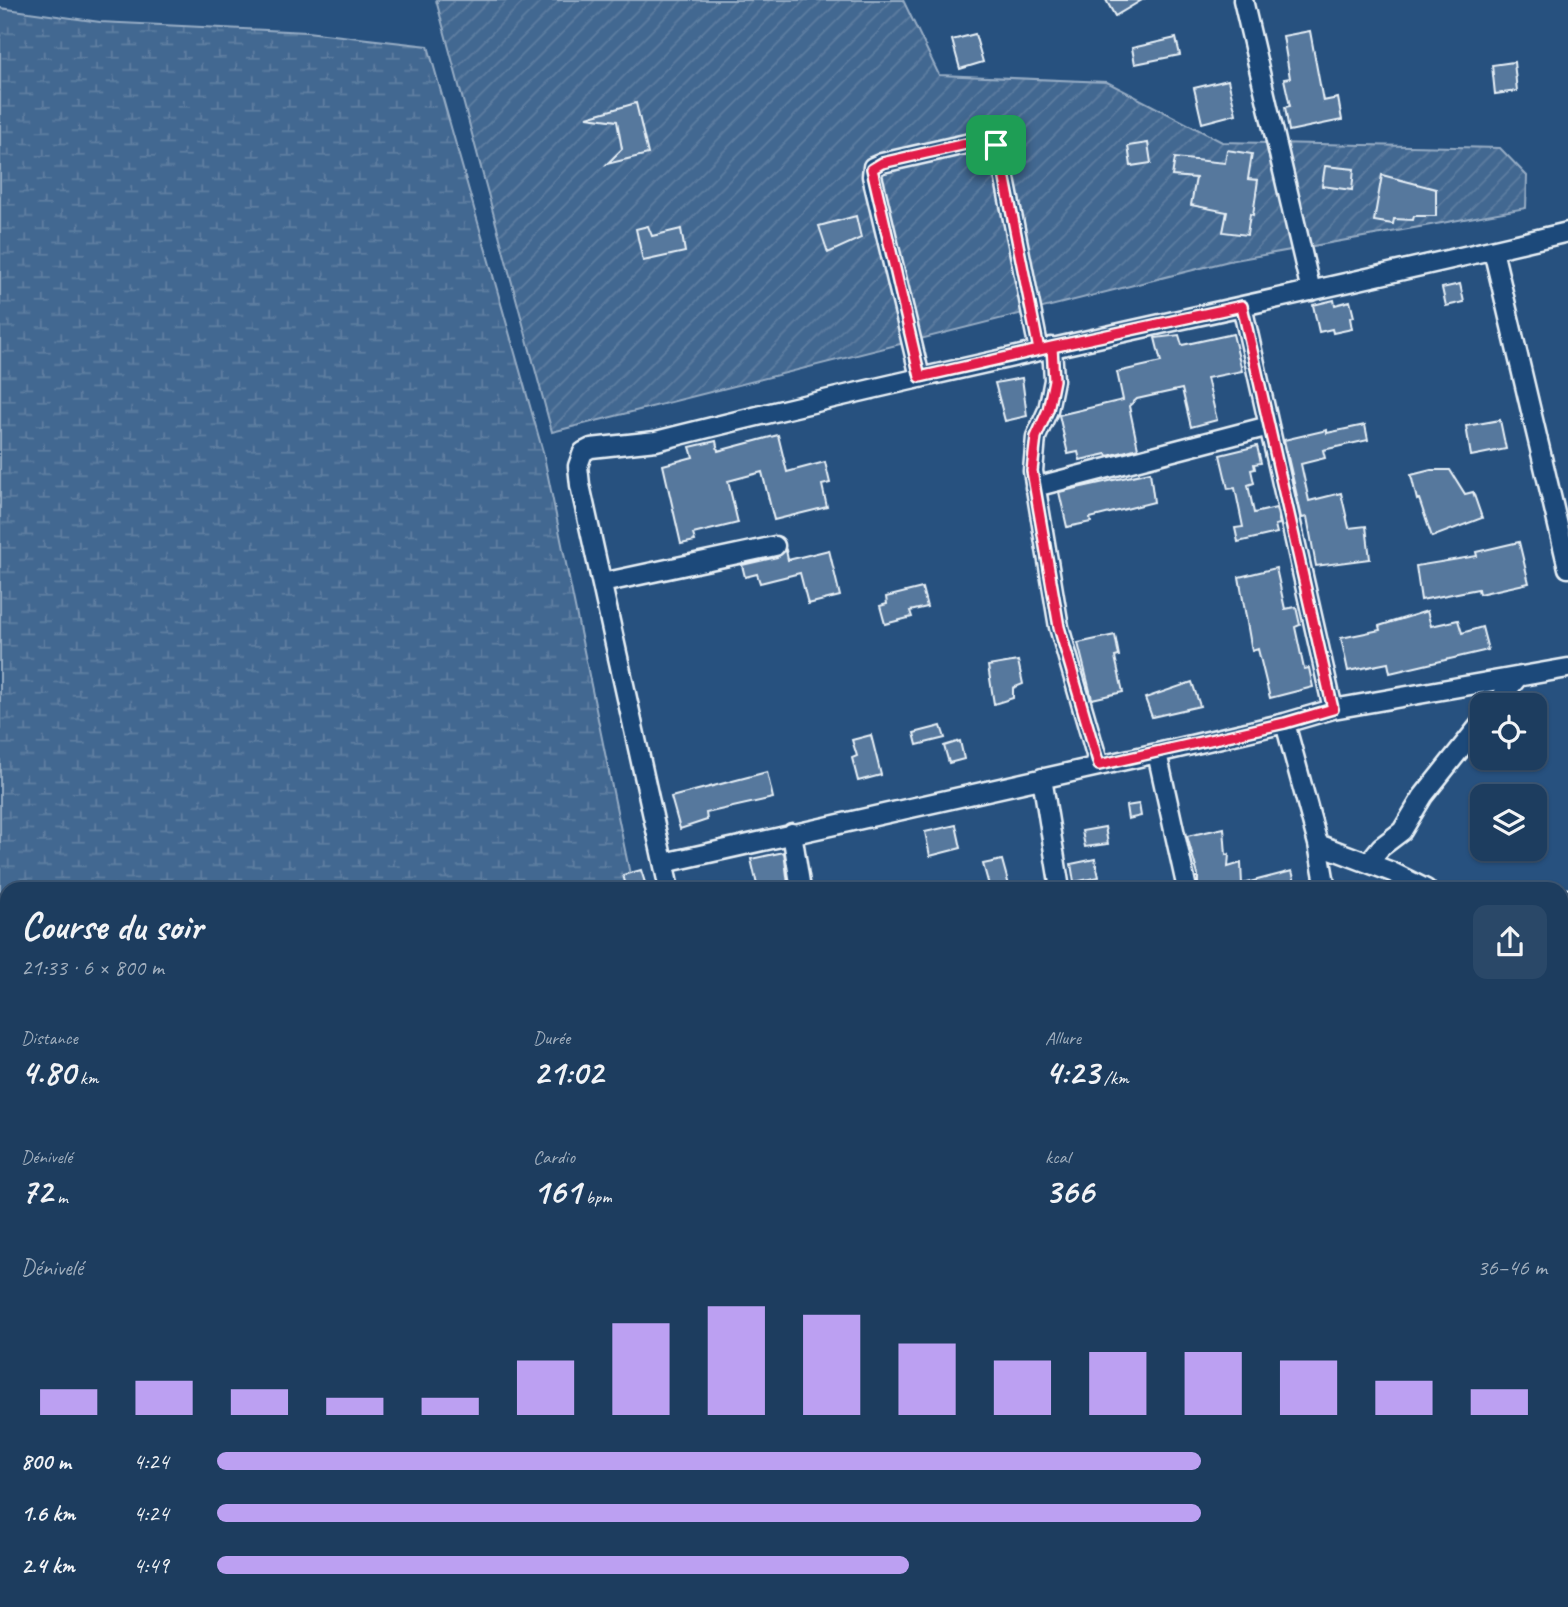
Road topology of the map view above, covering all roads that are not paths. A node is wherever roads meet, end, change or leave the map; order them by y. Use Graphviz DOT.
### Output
graph roads {
  1 [pos="1243,0"];
  2 [pos="1568,232"];
  3 [pos="1493,250"];
  4 [pos="1311,291"];
  5 [pos="1242,306"];
  6 [pos="1046,349"];
  7 [pos="920,377"];
  8 [pos="1269,426"];
  9 [pos="1035,487"];
  10 [pos="775,546"];
  11 [pos="1568,568"];
  12 [pos="603,583"];
  13 [pos="1568,668"];
  14 [pos="1518,677"];
  15 [pos="1505,693"];
  16 [pos="1333,709"];
  17 [pos="1285,723"];
  18 [pos="1470,737"];
  19 [pos="1157,753"];
  20 [pos="1099,765"];
  21 [pos="1042,778"];
  22 [pos="792,833"];
  23 [pos="1318,844"];
  24 [pos="664,863"];
  25 [pos="1368,863"];
  26 [pos="668,882"];
  27 [pos="800,882"];
  28 [pos="1059,882"];
  29 [pos="1185,882"];
  30 [pos="1325,882"];
  31 [pos="1412,882"];
  1 -- 4 [label="street"];
  2 -- 3 [label="street"];
  3 -- 4 [label="street"];
  3 -- 11 [label="street"];
  4 -- 5 [label="street"];
  5 -- 6 [label="street"];
  5 -- 8 [label="street"];
  6 -- 7 [label="street"];
  6 -- 7 [label="street"];
  6 -- 9 [label="street"];
  7 -- 12 [label="street"];
  8 -- 9 [label="street"];
  8 -- 16 [label="street"];
  9 -- 20 [label="street"];
  10 -- 12 [label="street"];
  12 -- 24 [label="street"];
  13 -- 14 [label="street"];
  14 -- 15 [label="street"];
  14 -- 16 [label="street"];
  16 -- 17 [label="street"];
  17 -- 19 [label="street"];
  17 -- 23 [label="street"];
  18 -- 25 [label="street"];
  19 -- 20 [label="street"];
  19 -- 29 [label="street"];
  20 -- 21 [label="street"];
  21 -- 22 [label="street"];
  21 -- 28 [label="street"];
  22 -- 24 [label="street"];
  22 -- 27 [label="street"];
  23 -- 25 [label="street"];
  23 -- 30 [label="street"];
  24 -- 26 [label="street"];
  25 -- 31 [label="street"];
}
